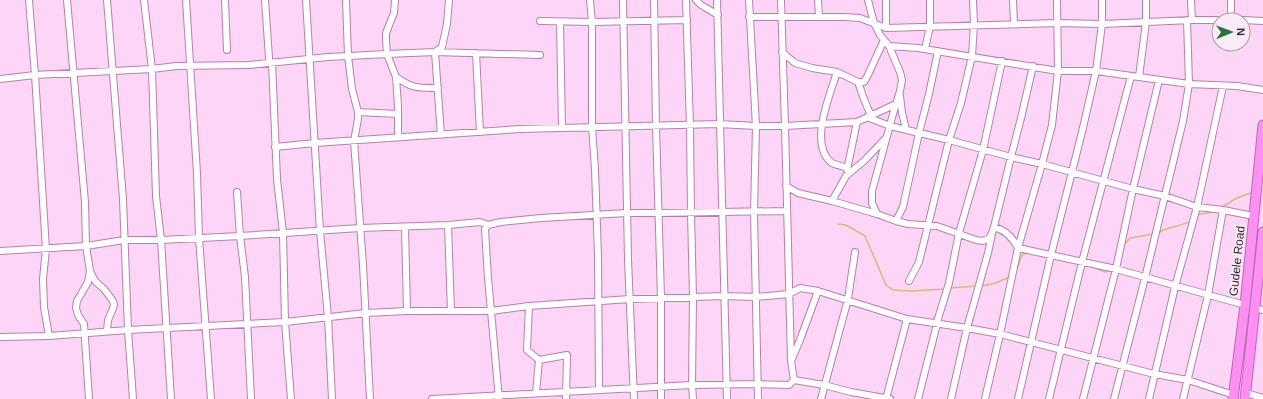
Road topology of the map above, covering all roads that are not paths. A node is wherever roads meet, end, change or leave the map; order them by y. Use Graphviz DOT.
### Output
graph roads {
  1 [pos="29,0"];
  2 [pos="68,0"];
  3 [pos="107,0"];
  4 [pos="144,0"];
  5 [pos="186,0"];
  6 [pos="225,0"];
  7 [pos="265,0"];
  8 [pos="306,0"];
  9 [pos="346,0"];
  10 [pos="395,0"];
  11 [pos="449,0"];
  12 [pos="590,0"];
  13 [pos="623,0"];
  14 [pos="654,0"];
  15 [pos="686,0"];
  16 [pos="696,0"];
  17 [pos="717,0"];
  18 [pos="749,0"];
  19 [pos="781,0"];
  20 [pos="818,0"];
  21 [pos="868,0"];
  22 [pos="886,0"];
  23 [pos="930,0"];
  24 [pos="973,0"];
  25 [pos="1013,0"];
  26 [pos="1057,0"];
  27 [pos="1102,0"];
  28 [pos="1146,0"];
  29 [pos="1191,0"];
  30 [pos="1231,0"];
  31 [pos="1231,12"];
  32 [pos="718,15"];
  33 [pos="749,17"];
  34 [pos="781,17"];
  35 [pos="819,17"];
  36 [pos="687,20"];
  37 [pos="1189,20"];
  38 [pos="1211,20"];
  39 [pos="1251,20"];
  40 [pos="1263,20"];
  41 [pos="540,21"];
  42 [pos="654,21"];
  43 [pos="560,22"];
  44 [pos="592,22"];
  45 [pos="1146,22"];
  46 [pos="874,23"];
  47 [pos="1057,23"];
  48 [pos="1014,24"];
  49 [pos="1102,24"];
  50 [pos="974,25"];
  51 [pos="930,26"];
  52 [pos="886,28"];
  53 [pos="884,40"];
  54 [pos="889,46"];
  55 [pos="925,49"];
  56 [pos="227,50"];
  57 [pos="938,51"];
  58 [pos="435,52"];
  59 [pos="782,52"];
  60 [pos="476,53"];
  61 [pos="387,54"];
  62 [pos="540,55"];
  63 [pos="348,56"];
  64 [pos="972,56"];
  65 [pos="310,59"];
  66 [pos="271,60"];
  67 [pos="1002,61"];
  68 [pos="1033,66"];
  69 [pos="152,69"];
  70 [pos="1058,70"];
  71 [pos="1096,71"];
  72 [pos="837,72"];
  73 [pos="35,75"];
  74 [pos="1131,76"];
  75 [pos="396,77"];
  76 [pos="1139,77"];
  77 [pos="0,79"];
  78 [pos="1159,80"];
  79 [pos="858,82"];
  80 [pos="1189,84"];
  81 [pos="1223,86"];
  82 [pos="438,88"];
  83 [pos="1263,90"];
  84 [pos="900,91"];
  85 [pos="896,104"];
  86 [pos="358,112"];
  87 [pos="398,114"];
  88 [pos="869,117"];
  89 [pos="857,122"];
  90 [pos="821,123"];
  91 [pos="720,124"];
  92 [pos="1263,125"];
  93 [pos="626,126"];
  94 [pos="656,126"];
  95 [pos="690,126"];
  96 [pos="756,126"];
  97 [pos="785,126"];
  98 [pos="890,126"];
  99 [pos="592,127"];
  100 [pos="562,128"];
  101 [pos="906,129"];
  102 [pos="480,132"];
  103 [pos="919,133"];
  104 [pos="441,135"];
  105 [pos="398,137"];
  106 [pos="886,138"];
  107 [pos="949,140"];
  108 [pos="354,141"];
  109 [pos="315,143"];
  110 [pos="275,147"];
  111 [pos="983,150"];
  112 [pos="1010,157"];
  113 [pos="1042,164"];
  114 [pos="847,168"];
  115 [pos="1073,172"];
  116 [pos="846,176"];
  117 [pos="1103,181"];
  118 [pos="786,186"];
  119 [pos="1133,189"];
  120 [pos="237,192"];
  121 [pos="1165,196"];
  122 [pos="832,201"];
  123 [pos="1197,206"];
  124 [pos="787,210"];
  125 [pos="1223,210"];
  126 [pos="627,212"];
  127 [pos="723,212"];
  128 [pos="754,212"];
  129 [pos="691,213"];
  130 [pos="658,214"];
  131 [pos="877,214"];
  132 [pos="597,215"];
  133 [pos="1254,216"];
  134 [pos="896,221"];
  135 [pos="448,225"];
  136 [pos="488,225"];
  137 [pos="928,225"];
  138 [pos="405,227"];
  139 [pos="360,228"];
  140 [pos="320,230"];
  141 [pos="994,230"];
  142 [pos="1263,232"];
  143 [pos="283,233"];
  144 [pos="959,233"];
  145 [pos="240,236"];
  146 [pos="199,238"];
  147 [pos="124,240"];
  148 [pos="161,240"];
  149 [pos="86,246"];
  150 [pos="1018,248"];
  151 [pos="46,249"];
  152 [pos="0,252"];
  153 [pos="855,252"];
  154 [pos="1051,256"];
  155 [pos="1082,262"];
  156 [pos="1116,270"];
  157 [pos="90,271"];
  158 [pos="1145,278"];
  159 [pos="909,281"];
  160 [pos="1176,287"];
  161 [pos="818,291"];
  162 [pos="788,294"];
  163 [pos="1208,295"];
  164 [pos="724,296"];
  165 [pos="693,297"];
  166 [pos="756,297"];
  167 [pos="661,298"];
  168 [pos="630,299"];
  169 [pos="848,299"];
  170 [pos="599,301"];
  171 [pos="1245,305"];
  172 [pos="529,306"];
  173 [pos="1259,309"];
  174 [pos="407,311"];
  175 [pos="451,311"];
  176 [pos="490,311"];
  177 [pos="366,313"];
  178 [pos="328,317"];
  179 [pos="907,319"];
  180 [pos="285,322"];
  181 [pos="937,323"];
  182 [pos="248,324"];
  183 [pos="206,326"];
  184 [pos="166,328"];
  185 [pos="967,328"];
  186 [pos="128,330"];
  187 [pos="107,331"];
  188 [pos="84,332"];
  189 [pos="1000,334"];
  190 [pos="49,336"];
  191 [pos="0,337"];
  192 [pos="1031,342"];
  193 [pos="1062,350"];
  194 [pos="1093,357"];
  195 [pos="539,360"];
  196 [pos="791,361"];
  197 [pos="1123,365"];
  198 [pos="1154,374"];
  199 [pos="794,380"];
  200 [pos="1188,380"];
  201 [pos="757,384"];
  202 [pos="692,385"];
  203 [pos="727,385"];
  204 [pos="824,385"];
  205 [pos="661,386"];
  206 [pos="634,388"];
  207 [pos="598,390"];
  208 [pos="565,391"];
  209 [pos="851,392"];
  210 [pos="536,393"];
  211 [pos="1246,396"];
  212 [pos="499,397"];
  213 [pos="1234,397"];
  214 [pos="1263,398"];
  215 [pos="89,399"];
  216 [pos="133,399"];
  217 [pos="171,399"];
  218 [pos="211,399"];
  219 [pos="251,399"];
  220 [pos="291,399"];
  221 [pos="332,399"];
  222 [pos="370,399"];
  223 [pos="432,399"];
  224 [pos="566,399"];
  225 [pos="634,399"];
  226 [pos="661,399"];
  227 [pos="693,399"];
  228 [pos="727,399"];
  229 [pos="758,399"];
  230 [pos="821,399"];
  231 [pos="850,399"];
  232 [pos="887,399"];
  233 [pos="918,399"];
  234 [pos="951,399"];
  235 [pos="985,399"];
  236 [pos="1018,399"];
  237 [pos="1050,399"];
  238 [pos="1083,399"];
  239 [pos="1114,399"];
  240 [pos="1149,399"];
  241 [pos="1183,399"];
  1 -- 73 [label="street"];
  2 -- 149 [label="street"];
  3 -- 147 [label="street"];
  4 -- 69 [label="street"];
  5 -- 146 [label="street"];
  6 -- 56 [label="street"];
  7 -- 66 [label="street"];
  8 -- 65 [label="street"];
  9 -- 63 [label="street"];
  10 -- 61 [label="street"];
  11 -- 58 [label="street"];
  12 -- 44 [label="street"];
  13 -- 93 [label="street"];
  14 -- 42 [label="street"];
  15 -- 36 [label="street"];
  16 -- 32 [label="street"];
  17 -- 32 [label="street"];
  18 -- 33 [label="street"];
  19 -- 34 [label="street"];
  20 -- 35 [label="street"];
  21 -- 46 [label="street"];
  22 -- 52 [label="street"];
  23 -- 51 [label="street"];
  24 -- 50 [label="street"];
  25 -- 48 [label="street"];
  26 -- 47 [label="street"];
  27 -- 49 [label="street"];
  28 -- 45 [label="street"];
  29 -- 37 [label="street"];
  30 -- 31 [label="street"];
  32 -- 91 [label="street"];
  33 -- 34 [label="street"];
  33 -- 96 [label="street"];
  34 -- 35 [label="street"];
  34 -- 59 [label="street"];
  35 -- 46 [label="street"];
  36 -- 42 [label="street"];
  36 -- 95 [label="street"];
  37 -- 38 [label="street"];
  37 -- 45 [label="street"];
  37 -- 80 [label="street"];
  39 -- 40 [label="street"];
  41 -- 43 [label="street"];
  42 -- 44 [label="street"];
  42 -- 94 [label="street"];
  43 -- 44 [label="street"];
  43 -- 100 [label="street"];
  44 -- 99 [label="street"];
  45 -- 49 [label="street"];
  45 -- 76 [label="street"];
  46 -- 52 [label="street"];
  46 -- 53 [label="street"];
  47 -- 48 [label="street"];
  47 -- 49 [label="street"];
  47 -- 70 [label="street"];
  48 -- 50 [label="street"];
  49 -- 71 [label="street"];
  50 -- 51 [label="street"];
  50 -- 64 [label="street"];
  51 -- 52 [label="street"];
  51 -- 55 [label="street"];
  53 -- 54 [label="street"];
  53 -- 79 [label="street"];
  54 -- 55 [label="street"];
  54 -- 84 [label="street"];
  55 -- 57 [label="street"];
  57 -- 64 [label="street"];
  57 -- 103 [label="street"];
  58 -- 60 [label="street"];
  58 -- 61 [label="street"];
  58 -- 82 [label="street"];
  59 -- 72 [label="street"];
  59 -- 97 [label="street"];
  60 -- 62 [label="street"];
  60 -- 102 [label="street"];
  61 -- 63 [label="street"];
  61 -- 75 [label="street"];
  63 -- 65 [label="street"];
  63 -- 86 [label="street"];
  64 -- 67 [label="street"];
  64 -- 107 [label="street"];
  65 -- 66 [label="street"];
  65 -- 109 [label="street"];
  66 -- 69 [label="street"];
  66 -- 110 [label="street"];
  67 -- 68 [label="street"];
  67 -- 111 [label="street"];
  68 -- 70 [label="street"];
  68 -- 112 [label="street"];
  69 -- 73 [label="street"];
  69 -- 148 [label="street"];
  70 -- 71 [label="street"];
  70 -- 113 [label="street"];
  71 -- 74 [label="street"];
  71 -- 115 [label="street"];
  72 -- 79 [label="street"];
  72 -- 90 [label="street"];
  73 -- 77 [label="street"];
  73 -- 151 [label="street"];
  74 -- 76 [label="street"];
  74 -- 117 [label="street"];
  75 -- 82 [label="street"];
  75 -- 87 [label="street"];
  76 -- 78 [label="street"];
  78 -- 80 [label="street"];
  78 -- 119 [label="street"];
  79 -- 88 [label="street"];
  80 -- 81 [label="street"];
  80 -- 121 [label="street"];
  81 -- 83 [label="street"];
  81 -- 123 [label="street"];
  82 -- 104 [label="street"];
  84 -- 85 [label="street"];
  84 -- 101 [label="street"];
  85 -- 88 [label="street"];
  85 -- 98 [label="street"];
  86 -- 87 [label="street"];
  86 -- 108 [label="street"];
  87 -- 105 [label="street"];
  88 -- 89 [label="street"];
  88 -- 98 [label="street"];
  89 -- 90 [label="street"];
  89 -- 114 [label="street"];
  90 -- 97 [label="street"];
  90 -- 114 [label="street"];
  91 -- 95 [label="street"];
  91 -- 96 [label="street"];
  91 -- 127 [label="street"];
  92 -- 133 [label="highway, Gudele Road"];
  93 -- 94 [label="street"];
  93 -- 99 [label="street"];
  93 -- 126 [label="street"];
  94 -- 95 [label="street"];
  94 -- 130 [label="street"];
  95 -- 129 [label="street"];
  96 -- 97 [label="street"];
  96 -- 128 [label="street"];
  97 -- 118 [label="street"];
  98 -- 101 [label="street"];
  98 -- 106 [label="street"];
  99 -- 100 [label="street"];
  99 -- 132 [label="street"];
  100 -- 102 [label="street"];
  101 -- 103 [label="street"];
  102 -- 104 [label="street"];
  103 -- 107 [label="street"];
  103 -- 134 [label="street"];
  104 -- 105 [label="street"];
  105 -- 108 [label="street"];
  106 -- 116 [label="street"];
  106 -- 131 [label="street"];
  107 -- 111 [label="street"];
  107 -- 137 [label="street"];
  108 -- 109 [label="street"];
  108 -- 139 [label="street"];
  109 -- 110 [label="street"];
  109 -- 140 [label="street"];
  110 -- 143 [label="street"];
  111 -- 112 [label="street"];
  111 -- 144 [label="street"];
  112 -- 113 [label="street"];
  112 -- 141 [label="street"];
  113 -- 115 [label="street"];
  113 -- 150 [label="street"];
  114 -- 116 [label="street"];
  115 -- 117 [label="street"];
  115 -- 154 [label="street"];
  116 -- 122 [label="street"];
  117 -- 119 [label="street"];
  117 -- 155 [label="street"];
  118 -- 122 [label="street"];
  118 -- 124 [label="street"];
  119 -- 121 [label="street"];
  119 -- 156 [label="street"];
  120 -- 145 [label="street"];
  121 -- 123 [label="street"];
  121 -- 158 [label="street"];
  122 -- 131 [label="street"];
  123 -- 125 [label="street"];
  123 -- 160 [label="street"];
  124 -- 128 [label="street"];
  124 -- 162 [label="street"];
  125 -- 133 [label="street"];
  125 -- 163 [label="street"];
  126 -- 130 [label="street"];
  126 -- 132 [label="street"];
  126 -- 168 [label="street"];
  127 -- 128 [label="street"];
  127 -- 129 [label="street"];
  127 -- 164 [label="street"];
  128 -- 166 [label="street"];
  129 -- 130 [label="street"];
  129 -- 165 [label="street"];
  130 -- 167 [label="street"];
  131 -- 134 [label="street"];
  132 -- 136 [label="street"];
  132 -- 170 [label="street"];
  133 -- 171 [label="highway, Gudele Road"];
  134 -- 137 [label="street"];
  135 -- 136 [label="street"];
  135 -- 138 [label="street"];
  135 -- 175 [label="street"];
  136 -- 176 [label="street"];
  137 -- 144 [label="street"];
  137 -- 159 [label="street"];
  138 -- 139 [label="street"];
  138 -- 174 [label="street"];
  139 -- 140 [label="street"];
  139 -- 177 [label="street"];
  140 -- 143 [label="street"];
  140 -- 178 [label="street"];
  141 -- 144 [label="street"];
  141 -- 150 [label="street"];
  141 -- 185 [label="street"];
  142 -- 173 [label="highway, Gudele Road"];
  143 -- 145 [label="street"];
  143 -- 180 [label="street"];
  144 -- 181 [label="street"];
  145 -- 146 [label="street"];
  145 -- 182 [label="street"];
  146 -- 148 [label="street"];
  146 -- 183 [label="street"];
  147 -- 148 [label="street"];
  147 -- 149 [label="street"];
  147 -- 186 [label="street"];
  148 -- 184 [label="street"];
  149 -- 151 [label="street"];
  149 -- 157 [label="street"];
  150 -- 154 [label="street"];
  150 -- 189 [label="street"];
  151 -- 152 [label="street"];
  151 -- 190 [label="street"];
  153 -- 169 [label="street"];
  154 -- 155 [label="street"];
  154 -- 192 [label="street"];
  155 -- 156 [label="street"];
  155 -- 193 [label="street"];
  156 -- 158 [label="street"];
  156 -- 194 [label="street"];
  157 -- 187 [label="street"];
  157 -- 188 [label="street"];
  158 -- 160 [label="street"];
  158 -- 197 [label="street"];
  160 -- 163 [label="street"];
  160 -- 198 [label="street"];
  161 -- 162 [label="street"];
  161 -- 169 [label="street"];
  161 -- 196 [label="street"];
  162 -- 166 [label="street"];
  162 -- 196 [label="street"];
  163 -- 171 [label="street"];
  163 -- 200 [label="street"];
  164 -- 165 [label="street"];
  164 -- 166 [label="street"];
  164 -- 203 [label="street"];
  165 -- 167 [label="street"];
  165 -- 202 [label="street"];
  166 -- 201 [label="street"];
  167 -- 168 [label="street"];
  167 -- 205 [label="street"];
  168 -- 170 [label="street"];
  168 -- 206 [label="street"];
  169 -- 179 [label="street"];
  169 -- 204 [label="street"];
  170 -- 172 [label="street"];
  170 -- 207 [label="street"];
  171 -- 213 [label="highway, Gudele Road"];
  172 -- 176 [label="street"];
  172 -- 195 [label="street"];
  173 -- 211 [label="highway, Gudele Road"];
  174 -- 175 [label="street"];
  174 -- 177 [label="street"];
  175 -- 176 [label="street"];
  176 -- 212 [label="street"];
  177 -- 178 [label="street"];
  177 -- 222 [label="street"];
  178 -- 180 [label="street"];
  178 -- 221 [label="street"];
  179 -- 181 [label="street"];
  179 -- 232 [label="street"];
  180 -- 182 [label="street"];
  180 -- 220 [label="street"];
  181 -- 185 [label="street"];
  181 -- 233 [label="street"];
  182 -- 183 [label="street"];
  182 -- 219 [label="street"];
  183 -- 184 [label="street"];
  183 -- 218 [label="street"];
  184 -- 186 [label="street"];
  184 -- 217 [label="street"];
  185 -- 189 [label="street"];
  185 -- 234 [label="street"];
  186 -- 187 [label="street"];
  186 -- 216 [label="street"];
  187 -- 188 [label="street"];
  188 -- 190 [label="street"];
  188 -- 215 [label="street"];
  189 -- 192 [label="street"];
  189 -- 235 [label="street"];
  190 -- 191 [label="street"];
  192 -- 193 [label="street"];
  192 -- 236 [label="street"];
  193 -- 194 [label="street"];
  193 -- 237 [label="street"];
  194 -- 197 [label="street"];
  194 -- 238 [label="street"];
  195 -- 208 [label="street"];
  195 -- 210 [label="street"];
  196 -- 199 [label="street"];
  197 -- 198 [label="street"];
  197 -- 239 [label="street"];
  198 -- 200 [label="street"];
  198 -- 240 [label="street"];
  199 -- 201 [label="street"];
  199 -- 204 [label="street"];
  200 -- 213 [label="street"];
  200 -- 241 [label="street"];
  201 -- 203 [label="street"];
  201 -- 229 [label="street"];
  202 -- 203 [label="street"];
  202 -- 205 [label="street"];
  202 -- 227 [label="street"];
  203 -- 228 [label="street"];
  204 -- 209 [label="street"];
  204 -- 230 [label="street"];
  205 -- 206 [label="street"];
  205 -- 226 [label="street"];
  206 -- 207 [label="street"];
  206 -- 225 [label="street"];
  207 -- 208 [label="street"];
  208 -- 210 [label="street"];
  208 -- 224 [label="street"];
  209 -- 231 [label="street"];
  209 -- 232 [label="street"];
  210 -- 212 [label="street"];
  211 -- 214 [label="street"];
  212 -- 223 [label="street"];
}
